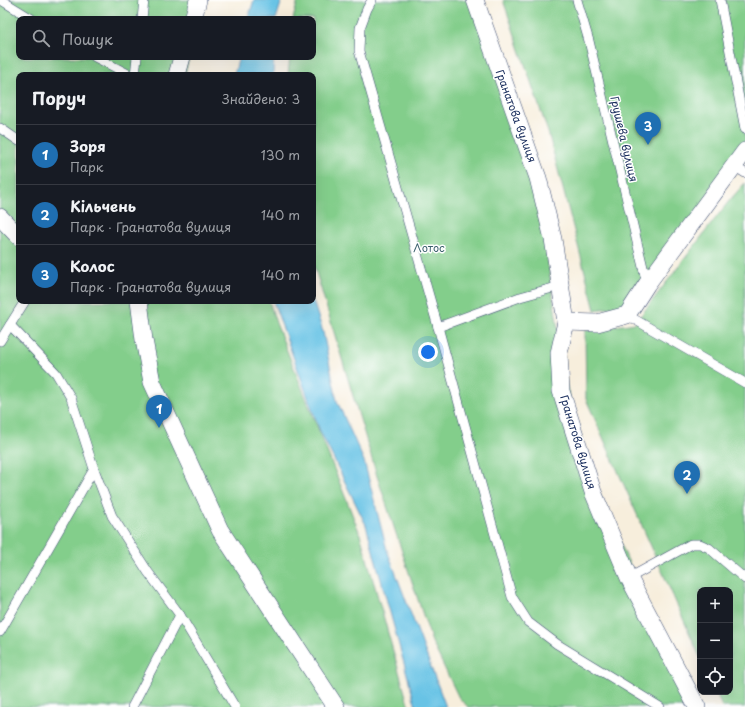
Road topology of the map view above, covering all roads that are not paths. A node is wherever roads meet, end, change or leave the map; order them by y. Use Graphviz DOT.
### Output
graph roads {
  1 [pos="1,0"];
  2 [pos="144,0"];
  3 [pos="198,0"];
  4 [pos="372,0"];
  5 [pos="475,0"];
  6 [pos="577,0"];
  7 [pos="720,0"];
  8 [pos="27,16"];
  9 [pos="142,16"];
  10 [pos="194,16"];
  11 [pos="101,60"];
  12 [pos="137,60"];
  13 [pos="181,60"];
  14 [pos="124,72"];
  15 [pos="135,72"];
  16 [pos="178,72"];
  17 [pos="0,128"];
  18 [pos="745,129"];
  19 [pos="16,139"];
  20 [pos="745,151"];
  21 [pos="740,169"];
  22 [pos="0,217"];
  23 [pos="16,234"];
  24 [pos="647,284"];
  25 [pos="560,286"];
  26 [pos="24,304"];
  27 [pos="139,304"];
  28 [pos="627,315"];
  29 [pos="566,322"];
  30 [pos="10,325"];
  31 [pos="438,327"];
  32 [pos="0,342"];
  33 [pos="745,384"];
  34 [pos="94,470"];
  35 [pos="629,578"];
  36 [pos="745,579"];
  37 [pos="180,615"];
  38 [pos="0,632"];
  39 [pos="132,707"];
  40 [pos="235,707"];
  41 [pos="336,707"];
  42 [pos="660,707"];
  43 [pos="696,707"];
  1 -- 8 [label="lane"];
  2 -- 9 [label="lane"];
  3 -- 10 [label="street"];
  4 -- 31 [label="lane"];
  5 -- 25 [label="street, Гранатова вулиця"];
  6 -- 24 [label="lane, Грушева вулиця"];
  7 -- 18 [label="lane"];
  11 -- 14 [label="lane"];
  12 -- 15 [label="lane"];
  13 -- 16 [label="street"];
  17 -- 19 [label="lane"];
  20 -- 21 [label="street"];
  21 -- 24 [label="street"];
  22 -- 23 [label="street"];
  24 -- 28 [label="street"];
  25 -- 29 [label="street, Гранатова вулиця"];
  25 -- 31 [label="lane"];
  26 -- 30 [label="lane"];
  27 -- 41 [label="street"];
  28 -- 29 [label="street"];
  28 -- 33 [label="lane"];
  29 -- 35 [label="street, Гранатова вулиця"];
  30 -- 32 [label="lane"];
  30 -- 34 [label="lane"];
  31 -- 42 [label="lane"];
  34 -- 37 [label="lane"];
  34 -- 38 [label="lane"];
  35 -- 36 [label="lane"];
  35 -- 43 [label="street, Гранатова вулиця"];
  37 -- 39 [label="lane"];
  37 -- 40 [label="lane"];
}
